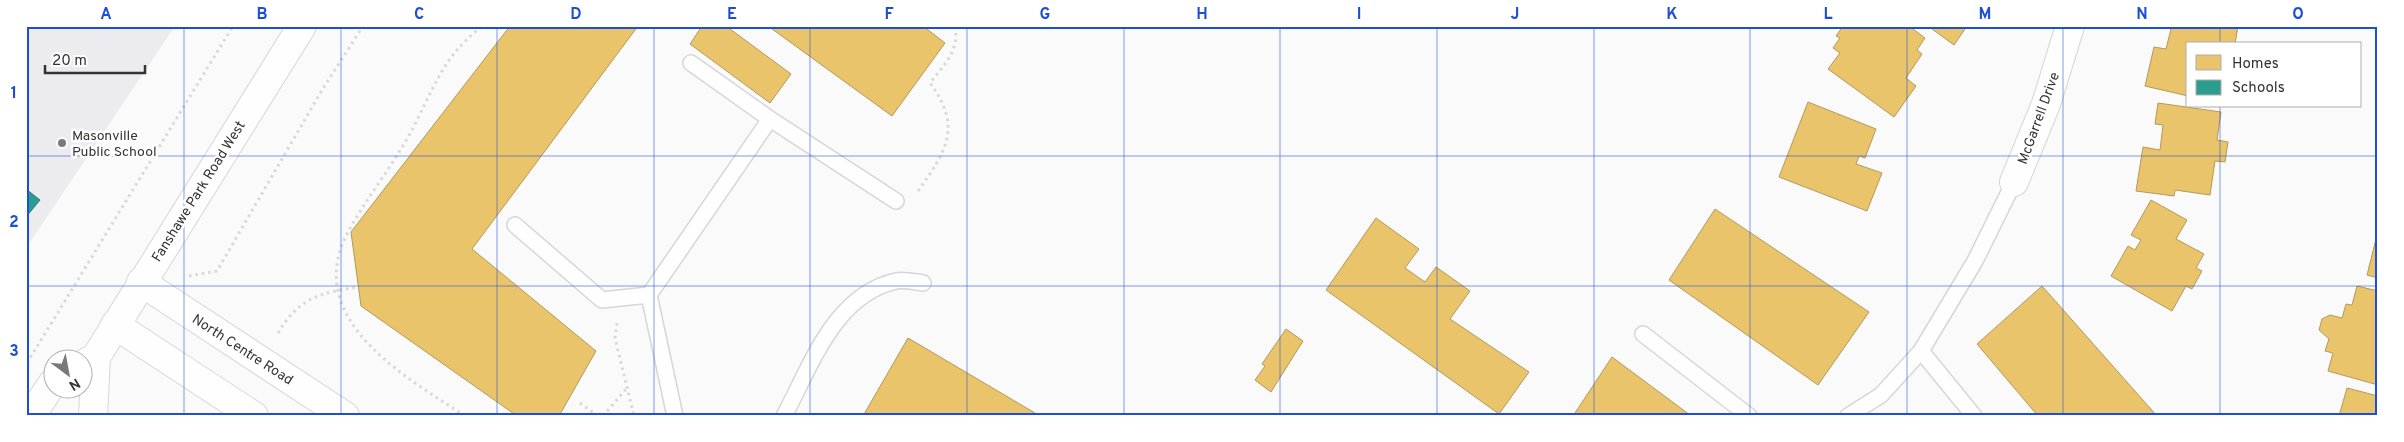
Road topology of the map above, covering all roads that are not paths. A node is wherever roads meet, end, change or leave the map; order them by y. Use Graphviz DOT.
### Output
graph roads {
  1 [pos="302,26"];
  2 [pos="2070,26"];
  3 [pos="691,63"];
  4 [pos="770,119"];
  5 [pos="2014,182"];
  6 [pos="896,200"];
  7 [pos="514,226"];
  8 [pos="141,282"];
  9 [pos="923,283"];
  10 [pos="649,294"];
  11 [pos="115,325"];
  12 [pos="1643,334"];
  13 [pos="1921,350"];
  14 [pos="92,357"];
  15 [pos="42,399"];
  16 [pos="92,400"];
  17 [pos="31,416"];
  18 [pos="93,416"];
  19 [pos="254,416"];
  20 [pos="345,416"];
  21 [pos="675,416"];
  22 [pos="784,416"];
  23 [pos="1749,416"];
  24 [pos="1848,416"];
  25 [pos="1974,416"];
  1 -- 8 [label="street, Fanshawe Park Road West"];
  2 -- 5 [label="street, McGarrell Drive"];
  3 -- 4 [label="lane"];
  4 -- 6 [label="lane"];
  4 -- 10 [label="lane"];
  5 -- 13 [label="lane"];
  7 -- 10 [label="lane"];
  8 -- 11 [label="street, Fanshawe Park Road West"];
  8 -- 20 [label="street, North Centre Road"];
  9 -- 22 [label="lane"];
  10 -- 21 [label="lane"];
  11 -- 14 [label="street, Fanshawe Park Road West"];
  11 -- 19 [label="street"];
  12 -- 23 [label="lane"];
  13 -- 24 [label="lane"];
  13 -- 25 [label="lane"];
  15 -- 17 [label="street"];
  16 -- 18 [label="street, Fanshawe Park Road West"];
}
